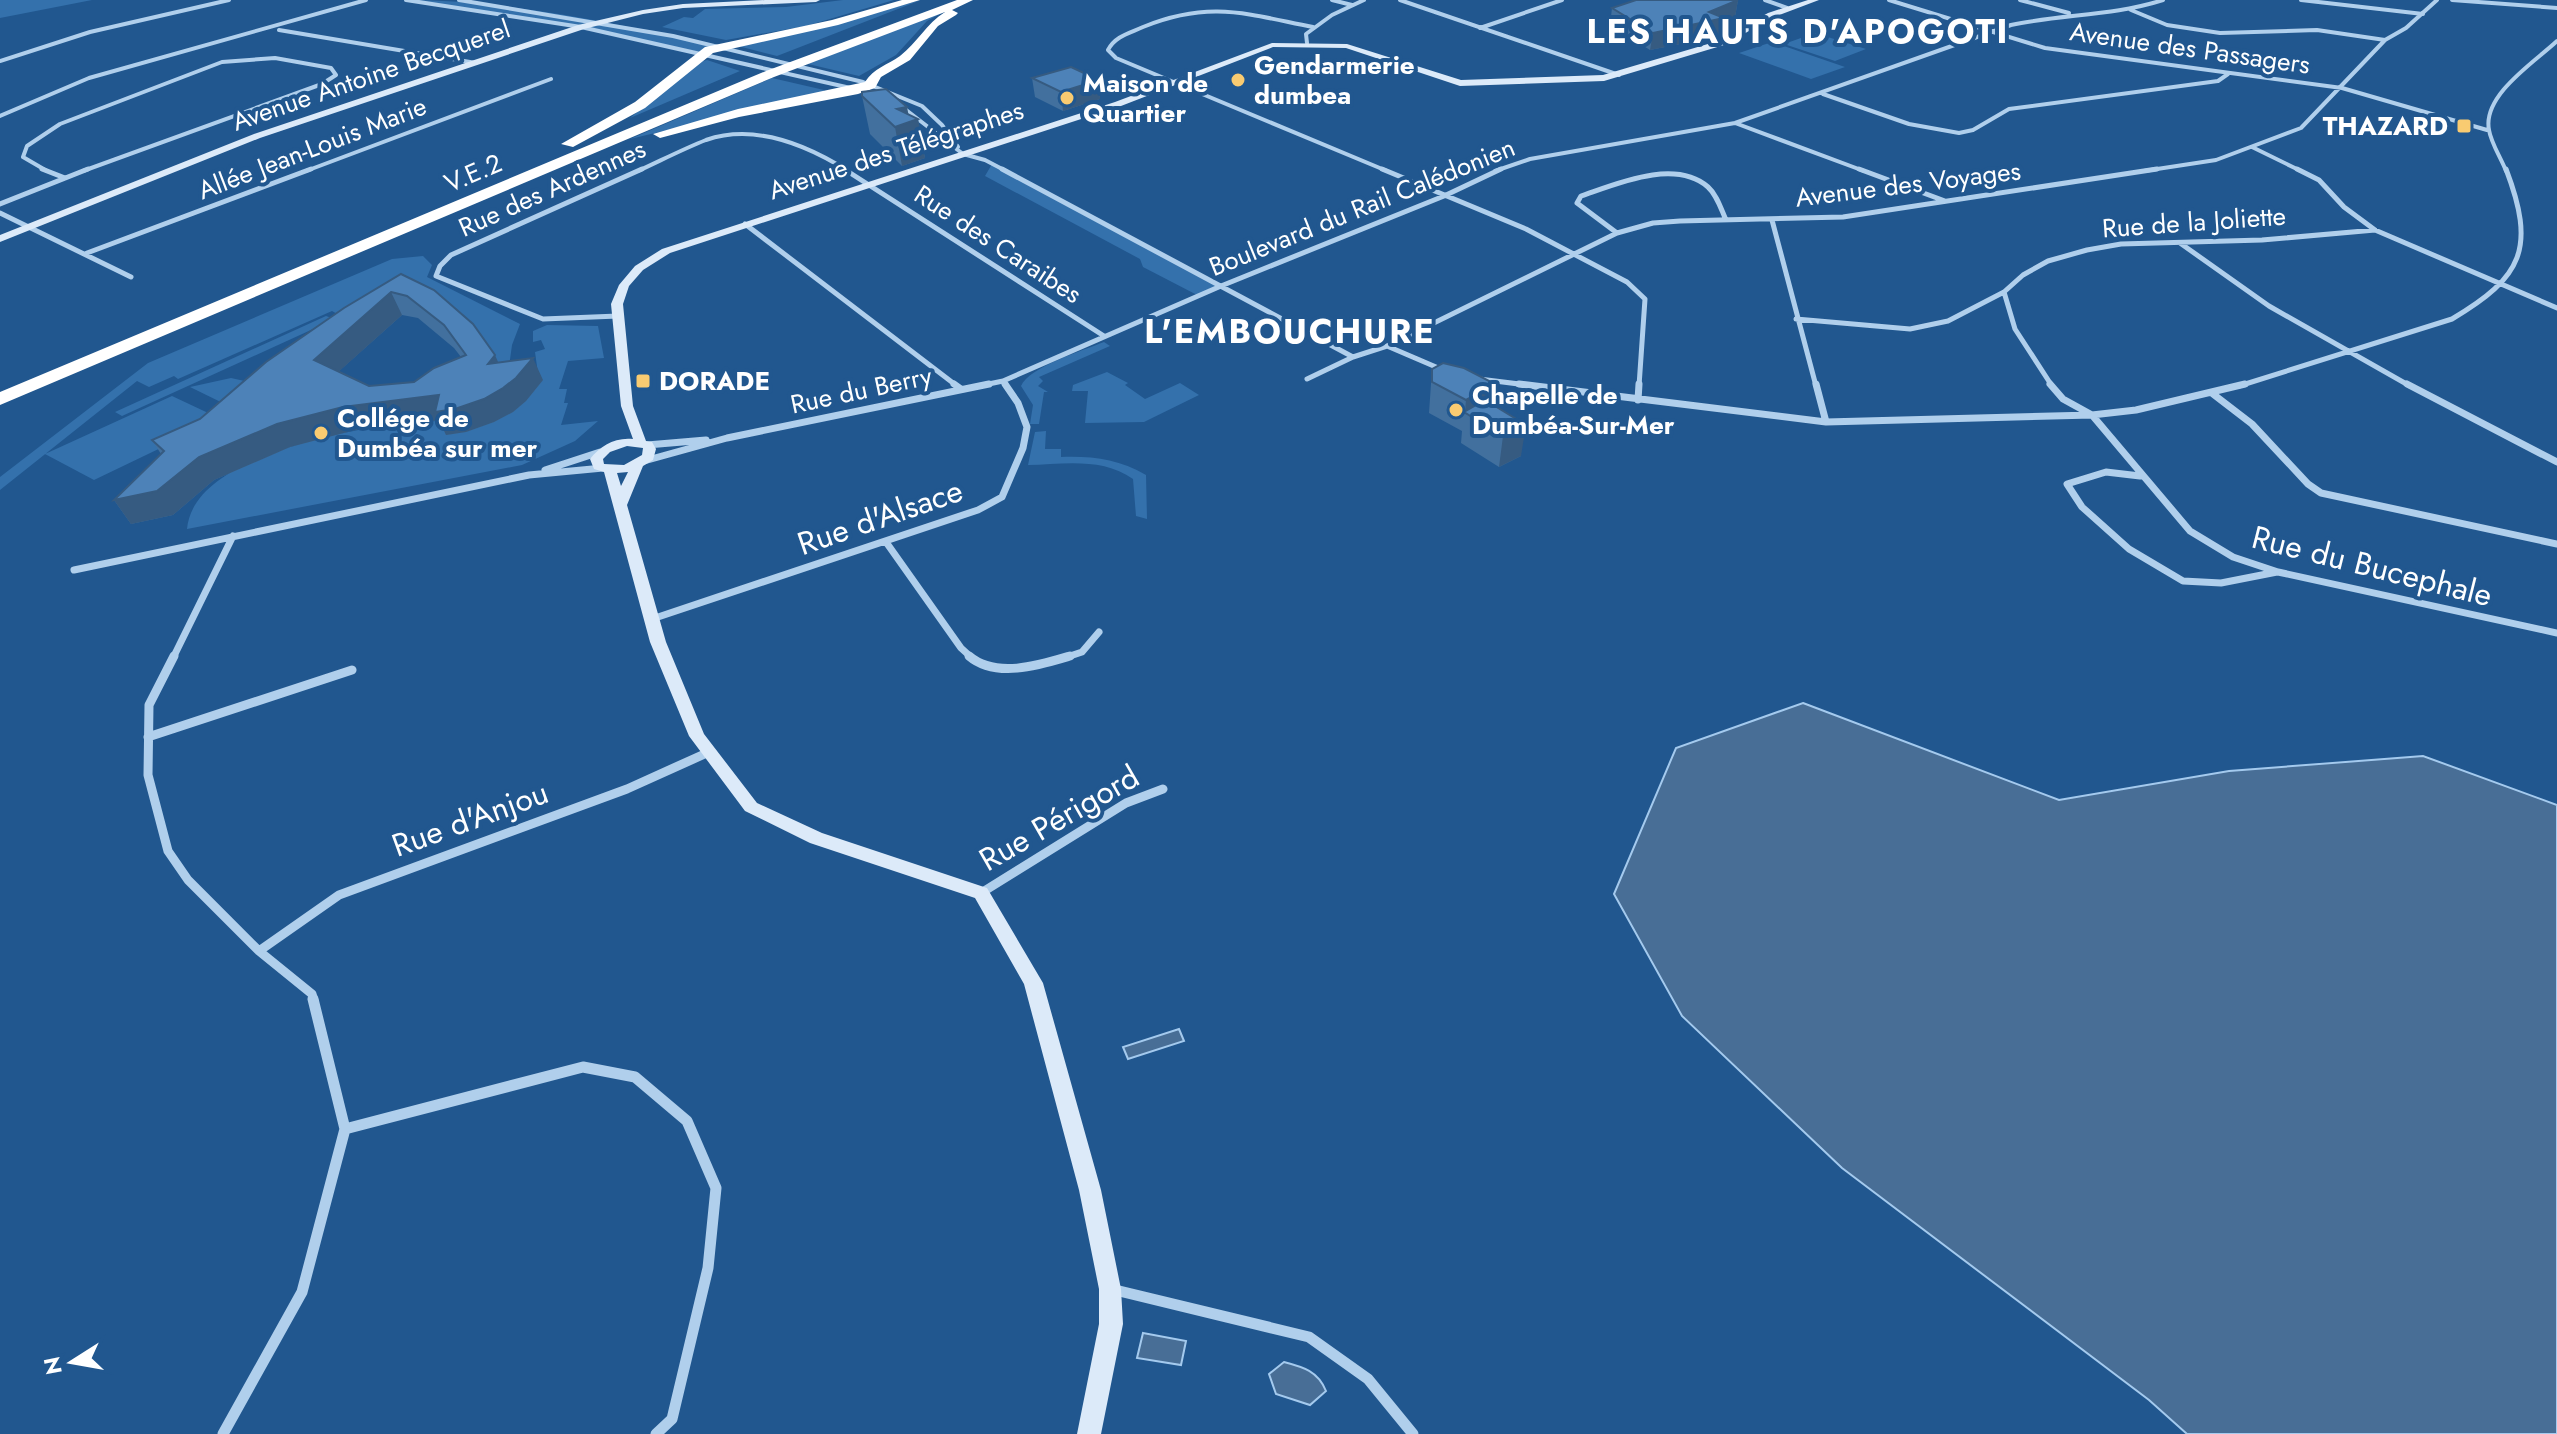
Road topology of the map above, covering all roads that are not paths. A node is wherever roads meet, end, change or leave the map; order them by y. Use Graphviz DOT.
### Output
graph roads {
  1 [pos="191,0"];
  2 [pos="229,0"];
  3 [pos="366,0"];
  4 [pos="406,0"];
  5 [pos="459,0"];
  6 [pos="816,0"];
  7 [pos="914,0"];
  8 [pos="936,0"];
  9 [pos="967,0"];
  10 [pos="982,0"];
  11 [pos="1332,0"];
  12 [pos="1364,0"];
  13 [pos="1400,0"];
  14 [pos="1562,0"];
  15 [pos="1765,0"];
  16 [pos="1815,0"];
  17 [pos="1889,0"];
  18 [pos="2020,0"];
  19 [pos="2163,0"];
  20 [pos="2301,0"];
  21 [pos="2437,0"];
  22 [pos="2452,0"];
  23 [pos="703,3"];
  24 [pos="1352,5"];
  25 [pos="201,6"];
  26 [pos="1787,8"];
  27 [pos="2557,8"];
  28 [pos="2131,10"];
  29 [pos="2424,14"];
  30 [pos="2078,15"];
  31 [pos="603,21"];
  32 [pos="581,27"];
  33 [pos="1313,27"];
  34 [pos="1480,28"];
  35 [pos="274,29"];
  36 [pos="1989,33"];
  37 [pos="2385,40"];
  38 [pos="2557,41"];
  39 [pos="1307,43"];
  40 [pos="721,48"];
  41 [pos="704,53"];
  42 [pos="0,61"];
  43 [pos="476,63"];
  44 [pos="758,65"];
  45 [pos="2228,73"];
  46 [pos="1619,75"];
  47 [pos="827,78"];
  48 [pos="551,79"];
  49 [pos="1176,82"];
  50 [pos="856,85"];
  51 [pos="2342,88"];
  52 [pos="1823,94"];
  53 [pos="0,116"];
  54 [pos="1735,123"];
  55 [pos="2487,130"];
  56 [pos="2251,147"];
  57 [pos="963,154"];
  58 [pos="551,160"];
  59 [pos="65,178"];
  60 [pos="869,185"];
  61 [pos="1444,196"];
  62 [pos="1946,201"];
  63 [pos="0,204"];
  64 [pos="0,213"];
  65 [pos="1726,220"];
  66 [pos="1772,220"];
  67 [pos="745,224"];
  68 [pos="28,228"];
  69 [pos="2375,230"];
  70 [pos="1617,233"];
  71 [pos="0,239"];
  72 [pos="2180,243"];
  73 [pos="87,253"];
  74 [pos="1575,254"];
  75 [pos="131,277"];
  76 [pos="2506,284"];
  77 [pos="1221,286"];
  78 [pos="2004,292"];
  79 [pos="2557,308"];
  80 [pos="618,316"];
  81 [pos="1796,319"];
  82 [pos="1104,336"];
  83 [pos="1387,346"];
  84 [pos="2346,352"];
  85 [pos="1353,357"];
  86 [pos="1450,372"];
  87 [pos="1307,379"];
  88 [pos="1474,379"];
  89 [pos="1003,381"];
  90 [pos="0,383"];
  91 [pos="961,389"];
  92 [pos="2213,394"];
  93 [pos="0,399"];
  94 [pos="1638,400"];
  95 [pos="627,406"];
  96 [pos="2092,415"];
  97 [pos="1826,422"];
  98 [pos="727,438"];
  99 [pos="644,444"];
  100 [pos="606,449"];
  101 [pos="2557,462"];
  102 [pos="640,463"];
  103 [pos="606,469"];
  104 [pos="529,475"];
  105 [pos="2140,476"];
  106 [pos="620,505"];
  107 [pos="233,536"];
  108 [pos="886,542"];
  109 [pos="2557,544"];
  110 [pos="74,570"];
  111 [pos="2278,572"];
  112 [pos="652,619"];
  113 [pos="1099,632"];
  114 [pos="2557,633"];
  115 [pos="352,670"];
  116 [pos="148,737"];
  117 [pos="709,752"];
  118 [pos="1163,789"];
  119 [pos="981,893"];
  120 [pos="259,951"];
  121 [pos="345,1129"];
  122 [pos="1110,1289"];
  123 [pos="223,1434"];
  124 [pos="656,1434"];
  125 [pos="1089,1434"];
  126 [pos="1413,1434"];
  1 -- 25 [label="street"];
  2 -- 25 [label="street"];
  3 -- 35 [label="street"];
  4 -- 32 [label="street"];
  5 -- 31 [label="street"];
  6 -- 23 [label="street, Avenue Antoine Becquerel"];
  7 -- 40 [label="highway"];
  8 -- 44 [label="highway, V.E.2"];
  9 -- 44 [label="highway, V.E.2"];
  10 -- 50 [label="highway"];
  11 -- 24 [label="street"];
  12 -- 24 [label="street"];
  13 -- 34 [label="street"];
  14 -- 34 [label="street"];
  15 -- 26 [label="street"];
  16 -- 26 [label="street, Avenue des Télégraphes"];
  17 -- 36 [label="street, Avenue des Passagers"];
  18 -- 30 [label="street"];
  19 -- 28 [label="street, Boulevard du Rail Calédonien"];
  20 -- 29 [label="street"];
  21 -- 29 [label="street, Avenue des Voyages"];
  22 -- 27 [label="street"];
  23 -- 31 [label="street, Avenue Antoine Becquerel"];
  24 -- 33 [label="street"];
  25 -- 42 [label="street"];
  26 -- 46 [label="street, Avenue des Télégraphes"];
  28 -- 30 [label="street, Boulevard du Rail Calédonien"];
  28 -- 37 [label="street"];
  29 -- 37 [label="street, Avenue des Voyages"];
  30 -- 36 [label="street, Boulevard du Rail Calédonien"];
  31 -- 32 [label="street, Avenue Antoine Becquerel"];
  31 -- 40 [label="street"];
  32 -- 41 [label="street"];
  32 -- 43 [label="street, Avenue Antoine Becquerel"];
  33 -- 39 [label="street"];
  33 -- 49 [label="street"];
  34 -- 46 [label="street"];
  35 -- 43 [label="street"];
  35 -- 53 [label="street"];
  36 -- 45 [label="street, Avenue des Passagers"];
  36 -- 52 [label="street, Boulevard du Rail Calédonien"];
  37 -- 51 [label="street, Avenue des Voyages"];
  38 -- 55 [label="street"];
  39 -- 46 [label="street, Avenue des Télégraphes"];
  39 -- 49 [label="street, Avenue des Télégraphes"];
  40 -- 41 [label="highway"];
  40 -- 44 [label="highway"];
  40 -- 44 [label="highway"];
  41 -- 44 [label="street"];
  41 -- 58 [label="highway"];
  43 -- 68 [label="street, Avenue Antoine Becquerel"];
  44 -- 47 [label="street"];
  44 -- 47 [label="street"];
  44 -- 58 [label="highway, V.E.2"];
  45 -- 51 [label="street, Avenue des Passagers"];
  45 -- 52 [label="street"];
  47 -- 50 [label="highway"];
  48 -- 73 [label="street, Allée Jean-Louis Marie"];
  49 -- 57 [label="street, Avenue des Télégraphes"];
  49 -- 61 [label="street"];
  50 -- 57 [label="street"];
  50 -- 57 [label="street"];
  50 -- 58 [label="highway"];
  51 -- 55 [label="street, Avenue des Passagers"];
  51 -- 56 [label="street, Avenue des Voyages"];
  52 -- 54 [label="street, Boulevard du Rail Calédonien"];
  54 -- 61 [label="street, Boulevard du Rail Calédonien"];
  54 -- 62 [label="street"];
  55 -- 76 [label="street"];
  56 -- 62 [label="street, Avenue des Voyages"];
  56 -- 69 [label="street"];
  57 -- 60 [label="street, Avenue des Télégraphes"];
  57 -- 77 [label="street"];
  58 -- 90 [label="highway, V.E.2"];
  58 -- 93 [label="highway, V.E.2"];
  59 -- 59 [label="street"];
  59 -- 63 [label="street"];
  60 -- 67 [label="street, Avenue des Télégraphes"];
  60 -- 80 [label="street, Rue des Ardennes"];
  60 -- 82 [label="street, Rue des Caraibes"];
  61 -- 74 [label="street"];
  61 -- 77 [label="street, Boulevard du Rail Calédonien"];
  62 -- 66 [label="street, Avenue des Voyages"];
  64 -- 68 [label="street"];
  65 -- 66 [label="street, Avenue des Voyages"];
  65 -- 70 [label="street, Avenue des Voyages"];
  65 -- 70 [label="street"];
  66 -- 81 [label="street"];
  67 -- 80 [label="street, Avenue des Télégraphes"];
  67 -- 91 [label="street"];
  68 -- 71 [label="street, Avenue Antoine Becquerel"];
  68 -- 73 [label="street"];
  69 -- 72 [label="street, Rue de la Joliette"];
  69 -- 76 [label="street"];
  70 -- 74 [label="street, Avenue des Voyages"];
  72 -- 78 [label="street, Rue de la Joliette"];
  72 -- 84 [label="street"];
  73 -- 75 [label="street"];
  74 -- 83 [label="street, Avenue des Voyages"];
  74 -- 94 [label="street"];
  76 -- 79 [label="street"];
  76 -- 84 [label="street"];
  77 -- 82 [label="street, Boulevard du Rail Calédonien"];
  77 -- 85 [label="street"];
  78 -- 81 [label="street, Rue de la Joliette"];
  78 -- 96 [label="street, Rue du Bucephale"];
  80 -- 95 [label="street, Avenue des Télégraphes"];
  81 -- 97 [label="street"];
  82 -- 89 [label="street, Boulevard du Rail Calédonien"];
  83 -- 85 [label="street, Avenue des Voyages"];
  83 -- 86 [label="street"];
  84 -- 92 [label="street"];
  84 -- 101 [label="street"];
  85 -- 87 [label="street, Avenue des Voyages"];
  88 -- 94 [label="street"];
  89 -- 91 [label="street, Rue du Berry"];
  89 -- 108 [label="street, Rue d'Alsace"];
  91 -- 98 [label="street, Rue du Berry"];
  92 -- 96 [label="street"];
  92 -- 109 [label="street"];
  94 -- 97 [label="street"];
  95 -- 99 [label="street, Avenue des Télégraphes"];
  95 -- 100 [label="street, Avenue des Télégraphes"];
  96 -- 97 [label="street"];
  96 -- 105 [label="street, Rue du Bucephale"];
  98 -- 99 [label="street, Rue du Berry"];
  98 -- 102 [label="street, Rue du Berry"];
  99 -- 100 [label="street"];
  99 -- 102 [label="street"];
  100 -- 103 [label="street"];
  100 -- 104 [label="street"];
  102 -- 103 [label="street"];
  102 -- 106 [label="street"];
  103 -- 104 [label="street"];
  103 -- 106 [label="street"];
  104 -- 107 [label="street"];
  105 -- 111 [label="street, Rue du Bucephale"];
  105 -- 111 [label="street"];
  106 -- 112 [label="street"];
  107 -- 110 [label="street"];
  107 -- 116 [label="street"];
  108 -- 112 [label="street, Rue d'Alsace"];
  108 -- 113 [label="street"];
  111 -- 114 [label="street, Rue du Bucephale"];
  112 -- 117 [label="street"];
  115 -- 116 [label="street"];
  116 -- 120 [label="street"];
  117 -- 119 [label="street"];
  117 -- 120 [label="street, Rue d'Anjou"];
  118 -- 119 [label="street, Rue Périgord"];
  119 -- 122 [label="street"];
  120 -- 121 [label="street"];
  121 -- 123 [label="street"];
  121 -- 124 [label="street"];
  122 -- 125 [label="street"];
  122 -- 126 [label="street"];
}
